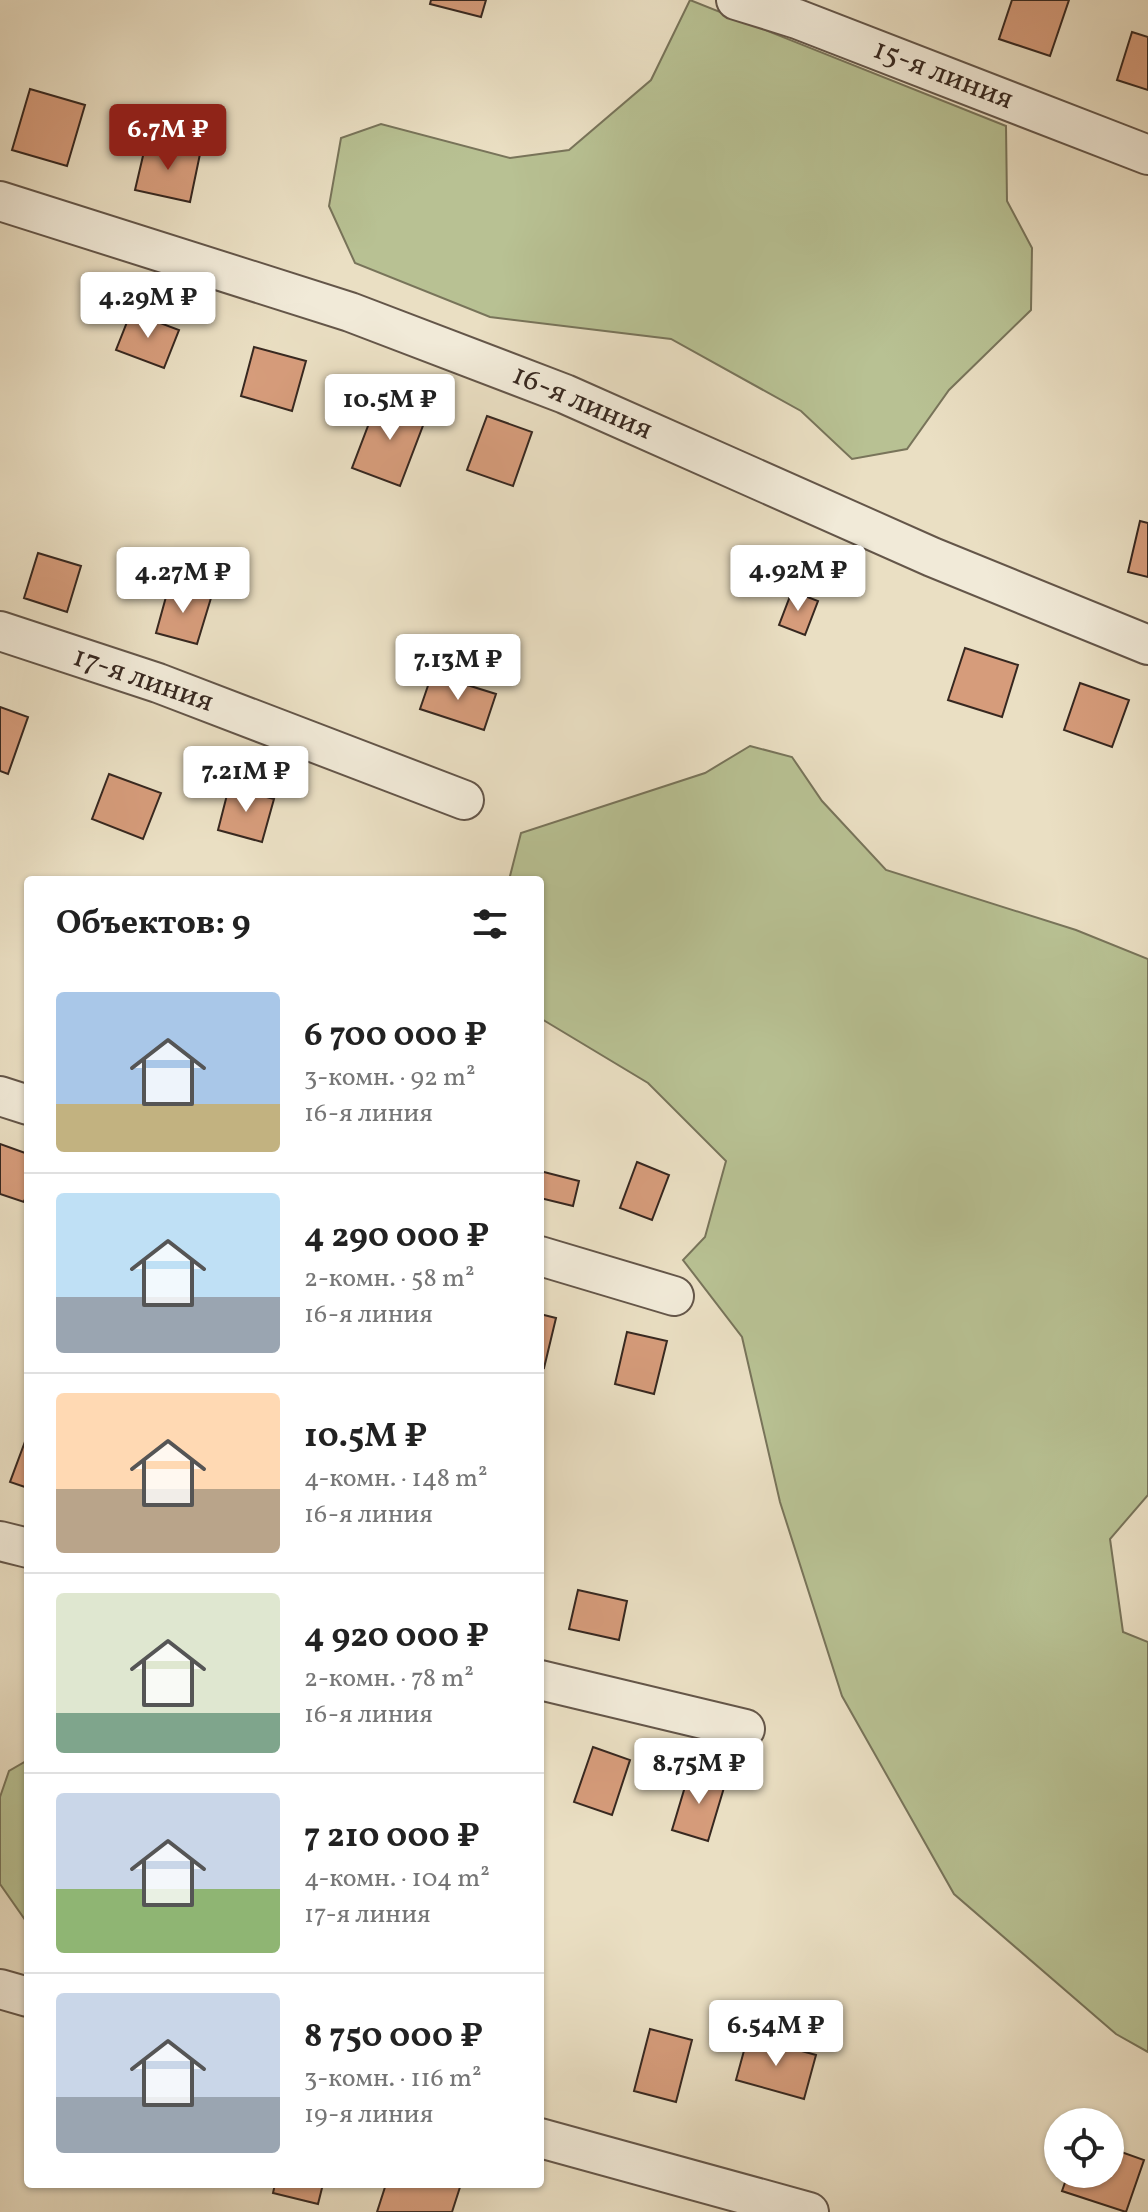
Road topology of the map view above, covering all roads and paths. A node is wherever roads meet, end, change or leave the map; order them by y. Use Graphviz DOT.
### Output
graph roads {
  1 [pos="736,0"];
  2 [pos="1148,155"];
  3 [pos="0,201"];
  4 [pos="0,631"];
  5 [pos="1148,645"];
  6 [pos="464,800"];
  7 [pos="0,1096"];
  8 [pos="24,1104"];
  9 [pos="544,1257"];
  10 [pos="674,1296"];
  11 [pos="0,1541"];
  12 [pos="24,1547"];
  13 [pos="544,1681"];
  14 [pos="745,1729"];
  15 [pos="0,1989"];
  16 [pos="24,1996"];
  17 [pos="544,2139"];
  18 [pos="809,2212"];
  1 -- 2 [label="street, 15-я линия"];
  3 -- 5 [label="street, 16-я линия"];
  4 -- 6 [label="street, 17-я линия"];
  7 -- 8 [label="street"];
  9 -- 10 [label="street"];
  11 -- 12 [label="street"];
  13 -- 14 [label="street"];
  15 -- 16 [label="street"];
  17 -- 18 [label="street"];
}
